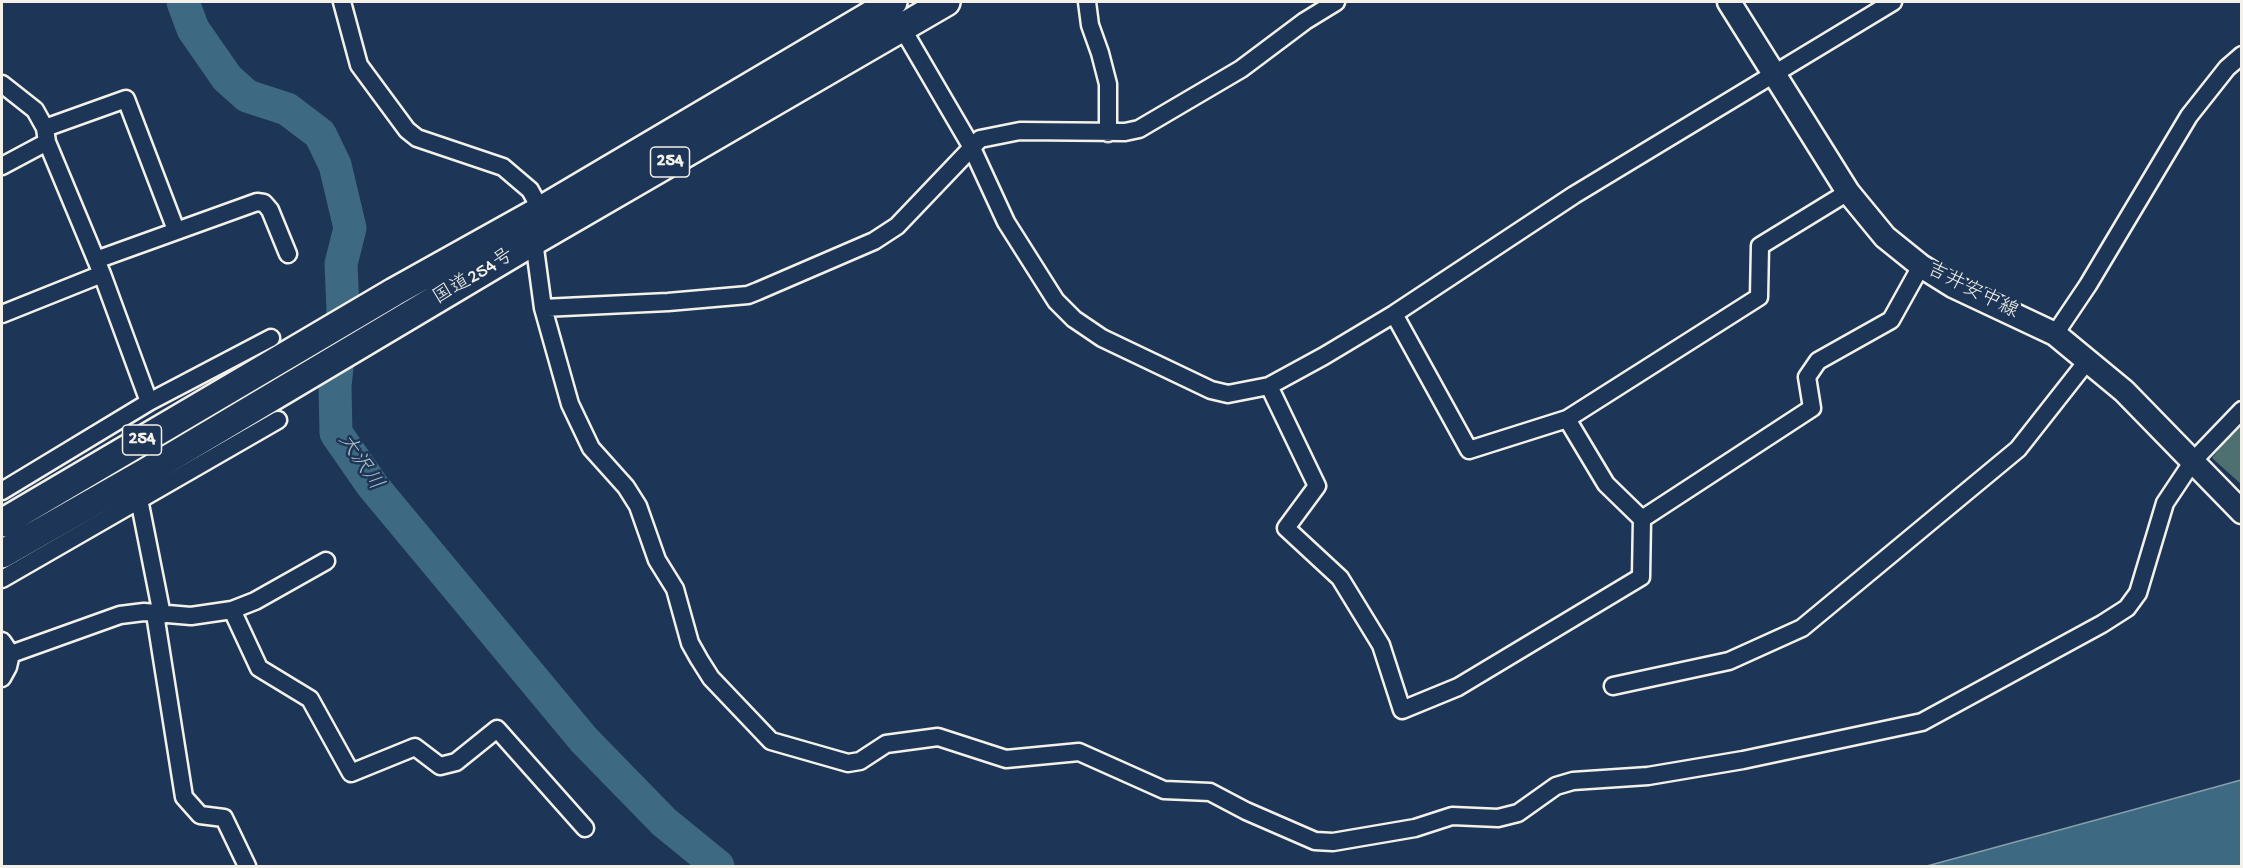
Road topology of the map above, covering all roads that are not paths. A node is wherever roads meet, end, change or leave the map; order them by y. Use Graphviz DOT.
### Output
graph roads {
  1 [pos="342,2"];
  2 [pos="889,2"];
  3 [pos="946,2"];
  4 [pos="1087,2"];
  5 [pos="1336,2"];
  6 [pos="1729,2"];
  7 [pos="1893,2"];
  8 [pos="902,27"];
  9 [pos="2241,55"];
  10 [pos="1772,75"];
  11 [pos="2,84"];
  12 [pos="1108,133"];
  13 [pos="46,135"];
  14 [pos="971,146"];
  15 [pos="2,166"];
  16 [pos="1848,192"];
  17 [pos="541,210"];
  18 [pos="176,230"];
  19 [pos="534,241"];
  20 [pos="288,254"];
  21 [pos="1921,266"];
  22 [pos="99,267"];
  23 [pos="543,308"];
  24 [pos="2,314"];
  25 [pos="1394,314"];
  26 [pos="2055,334"];
  27 [pos="277,348"];
  28 [pos="2088,360"];
  29 [pos="1269,386"];
  30 [pos="149,402"];
  31 [pos="2241,410"];
  32 [pos="1567,419"];
  33 [pos="278,420"];
  34 [pos="94,436"];
  35 [pos="2193,461"];
  36 [pos="2,490"];
  37 [pos="57,490"];
  38 [pos="139,499"];
  39 [pos="2241,512"];
  40 [pos="1642,519"];
  41 [pos="2,523"];
  42 [pos="2,554"];
  43 [pos="326,561"];
  44 [pos="2,579"];
  45 [pos="232,610"];
  46 [pos="159,614"];
  47 [pos="6,647"];
  48 [pos="2,678"];
  49 [pos="1612,686"];
  50 [pos="585,828"];
  51 [pos="247,867"];
  1 -- 17 [label="street"];
  2 -- 8 [label="street"];
  2 -- 17 [label="highway, 国道254号 / 254"];
  3 -- 8 [label="highway, 国道254号 / 254"];
  4 -- 12 [label="street"];
  5 -- 12 [label="street"];
  6 -- 10 [label="main road, 吉井安中線"];
  7 -- 10 [label="street"];
  8 -- 14 [label="street"];
  8 -- 19 [label="highway, 国道254号 / 254"];
  9 -- 26 [label="street"];
  10 -- 16 [label="main road, 吉井安中線"];
  10 -- 25 [label="street"];
  11 -- 13 [label="street"];
  12 -- 14 [label="street"];
  13 -- 15 [label="street"];
  13 -- 18 [label="street"];
  13 -- 22 [label="street"];
  14 -- 23 [label="street"];
  14 -- 29 [label="street"];
  16 -- 21 [label="main road, 吉井安中線"];
  16 -- 32 [label="street"];
  17 -- 27 [label="highway, 国道254号 / 254"];
  18 -- 20 [label="street"];
  18 -- 22 [label="street"];
  19 -- 23 [label="street"];
  19 -- 42 [label="highway, 国道254号 / 254"];
  21 -- 26 [label="main road, 吉井安中線"];
  21 -- 40 [label="street"];
  22 -- 24 [label="street"];
  22 -- 30 [label="street"];
  23 -- 35 [label="street"];
  25 -- 29 [label="street"];
  25 -- 32 [label="street"];
  26 -- 28 [label="main road, 吉井安中線"];
  27 -- 30 [label="street"];
  27 -- 37 [label="highway, 国道254号 / 254"];
  28 -- 35 [label="main road, 吉井安中線"];
  28 -- 49 [label="street"];
  29 -- 40 [label="street"];
  30 -- 34 [label="street"];
  31 -- 35 [label="street"];
  32 -- 40 [label="street"];
  33 -- 38 [label="street"];
  34 -- 36 [label="street"];
  34 -- 37 [label="street"];
  35 -- 39 [label="main road, 吉井安中線"];
  37 -- 41 [label="highway, 国道254号 / 254"];
  38 -- 44 [label="street"];
  38 -- 46 [label="street"];
  43 -- 45 [label="street"];
  45 -- 46 [label="street"];
  45 -- 50 [label="street"];
  46 -- 47 [label="street"];
  46 -- 51 [label="street"];
  47 -- 48 [label="street"];
}
